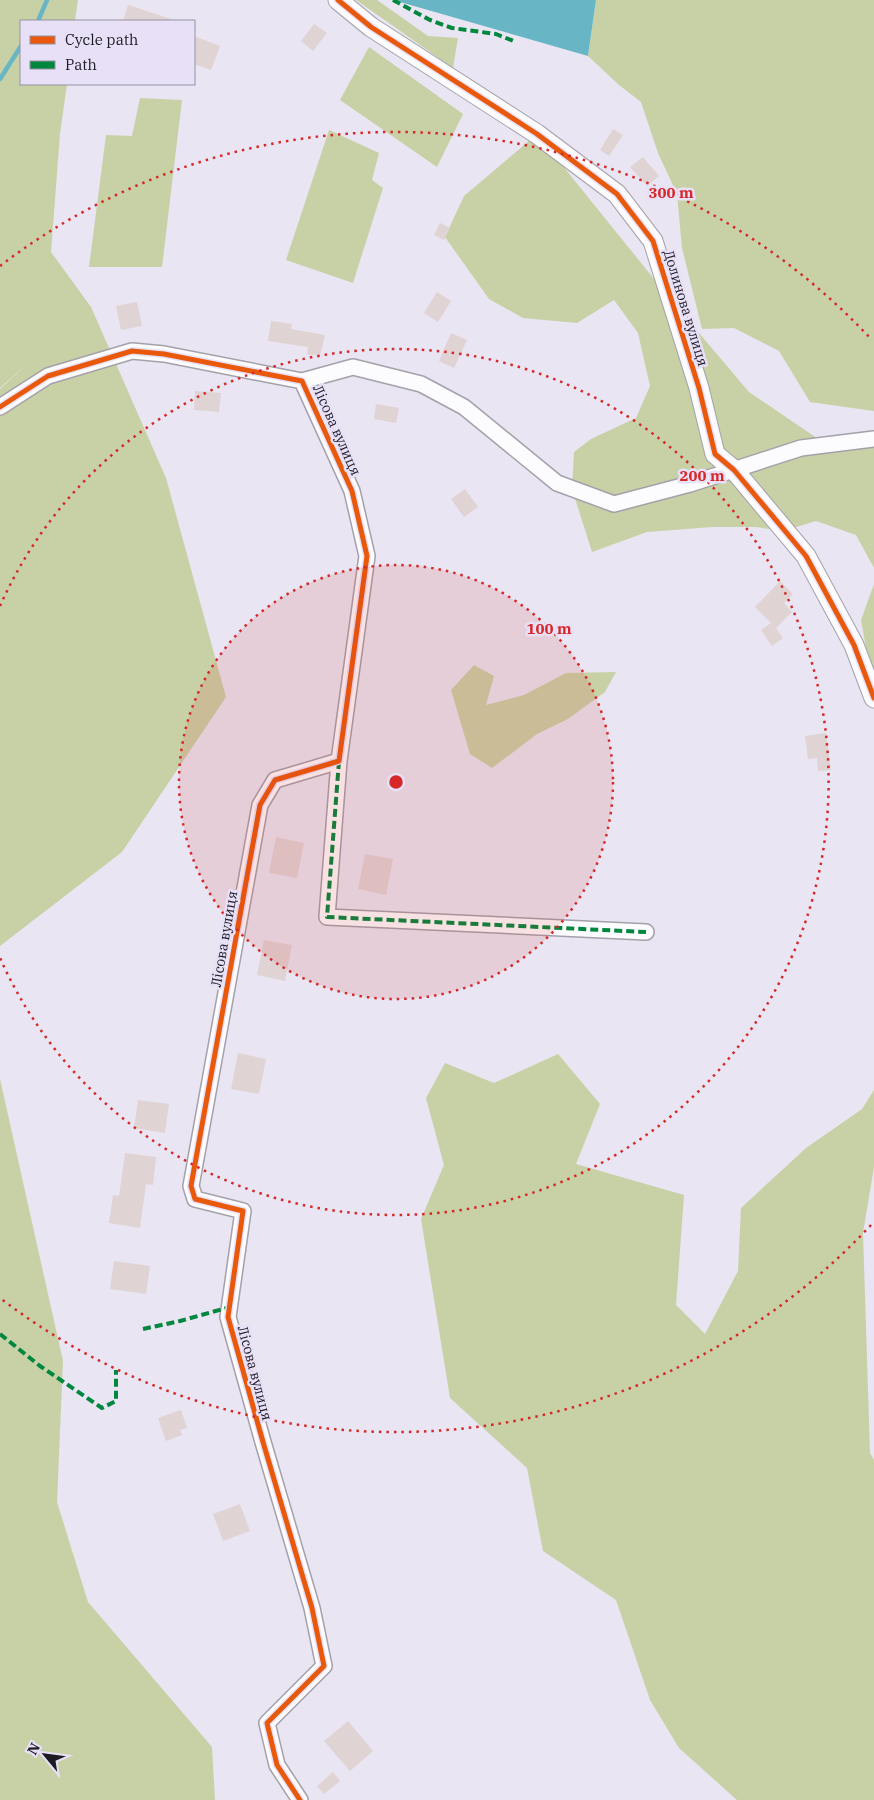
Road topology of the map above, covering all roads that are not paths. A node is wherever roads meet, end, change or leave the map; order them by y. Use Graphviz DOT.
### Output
graph roads {
  1 [pos="338,0"];
  2 [pos="302,381"];
  3 [pos="0,408"];
  4 [pos="874,439"];
  5 [pos="734,470"];
  6 [pos="874,698"];
  7 [pos="339,761"];
  8 [pos="646,932"];
  9 [pos="300,1800"];
  1 -- 5 [label="street, Долинова вулиця"];
  2 -- 3 [label="street, Лісова вулиця"];
  2 -- 5 [label="street"];
  2 -- 7 [label="street, Лісова вулиця"];
  4 -- 5 [label="street"];
  5 -- 6 [label="street, Долинова вулиця"];
  7 -- 8 [label="street"];
  7 -- 9 [label="street, Лісова вулиця"];
}
